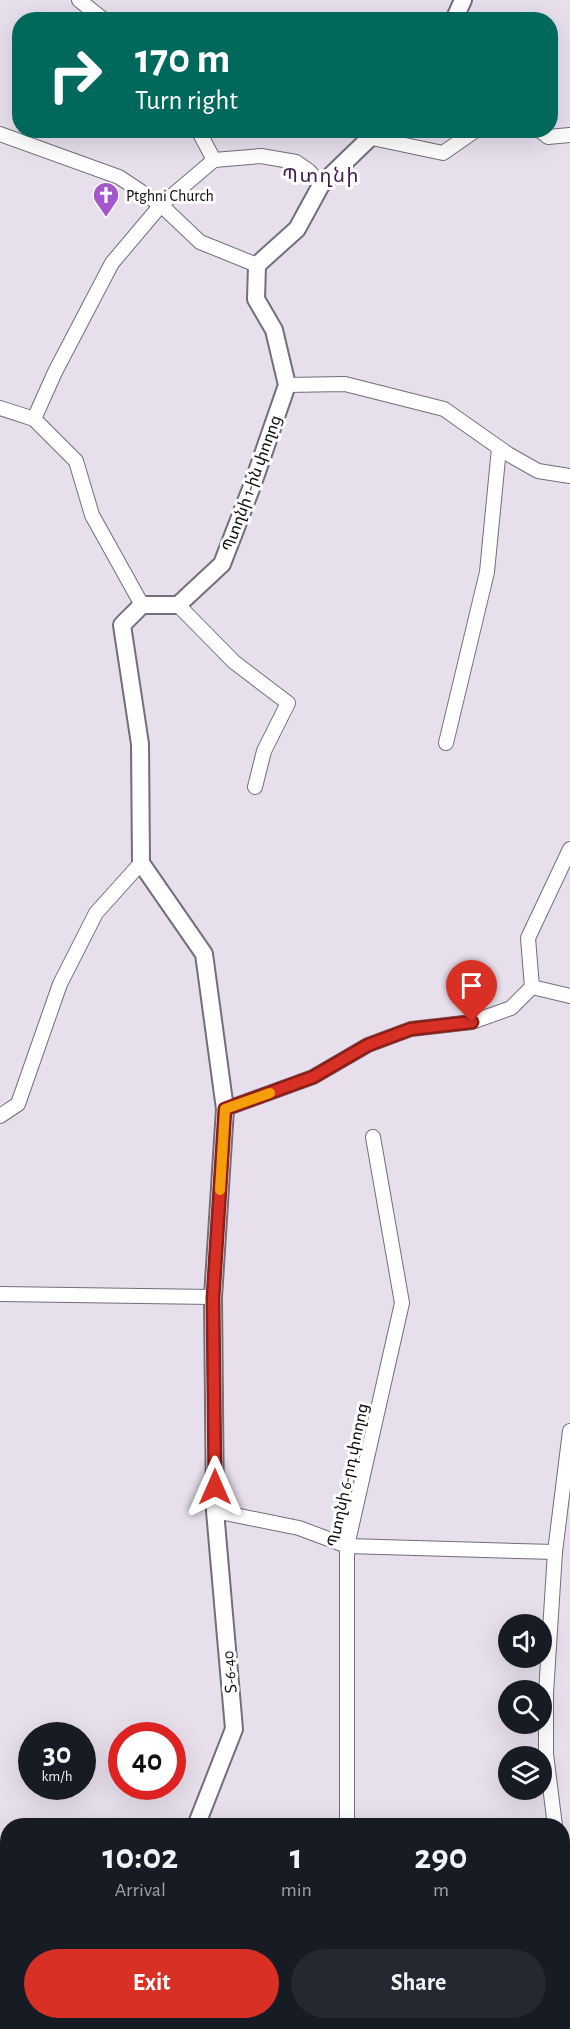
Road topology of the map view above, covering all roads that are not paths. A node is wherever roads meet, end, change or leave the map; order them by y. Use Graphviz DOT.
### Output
graph roads {
  1 [pos="79,0"];
  2 [pos="94,12"];
  3 [pos="0,134"];
  4 [pos="202,138"];
  5 [pos="371,138"];
  6 [pos="389,138"];
  7 [pos="465,138"];
  8 [pos="214,160"];
  9 [pos="321,185"];
  10 [pos="161,205"];
  11 [pos="257,265"];
  12 [pos="287,385"];
  13 [pos="0,408"];
  14 [pos="34,419"];
  15 [pos="500,448"];
  16 [pos="570,476"];
  17 [pos="142,605"];
  18 [pos="178,605"];
  19 [pos="446,743"];
  20 [pos="255,787"];
  21 [pos="570,849"];
  22 [pos="141,862"];
  23 [pos="532,987"];
  24 [pos="570,996"];
  25 [pos="225,1109"];
  26 [pos="0,1116"];
  27 [pos="373,1137"];
  28 [pos="0,1294"];
  29 [pos="213,1298"];
  30 [pos="570,1431"];
  31 [pos="215,1511"];
  32 [pos="347,1546"];
  33 [pos="555,1552"];
  34 [pos="199,1818"];
  35 [pos="347,1818"];
  36 [pos="554,1818"];
  1 -- 2 [label="street"];
  3 -- 10 [label="street"];
  4 -- 8 [label="street"];
  5 -- 9 [label="street"];
  6 -- 7 [label="street"];
  8 -- 9 [label="street"];
  8 -- 10 [label="street"];
  9 -- 11 [label="street"];
  10 -- 11 [label="street"];
  10 -- 14 [label="street"];
  11 -- 12 [label="street"];
  12 -- 15 [label="street"];
  12 -- 18 [label="street, Պտղնի 1-ին փողոց"];
  13 -- 14 [label="street"];
  14 -- 17 [label="street"];
  15 -- 16 [label="street"];
  15 -- 19 [label="street"];
  17 -- 18 [label="street"];
  17 -- 22 [label="street"];
  18 -- 20 [label="street"];
  21 -- 23 [label="street"];
  22 -- 25 [label="street, Տ-6-40"];
  22 -- 26 [label="street"];
  23 -- 24 [label="street"];
  23 -- 25 [label="street"];
  25 -- 29 [label="street, Տ-6-40"];
  27 -- 32 [label="street, Պտղնի 6-րդ փողոց"];
  28 -- 29 [label="street"];
  29 -- 31 [label="street, Տ-6-40"];
  30 -- 33 [label="street"];
  31 -- 32 [label="street"];
  31 -- 34 [label="street, Տ-6-40 / Տ-6-40"];
  32 -- 33 [label="street"];
  32 -- 35 [label="street, Պտղնի 6-րդ փողոց"];
  33 -- 36 [label="street"];
}
